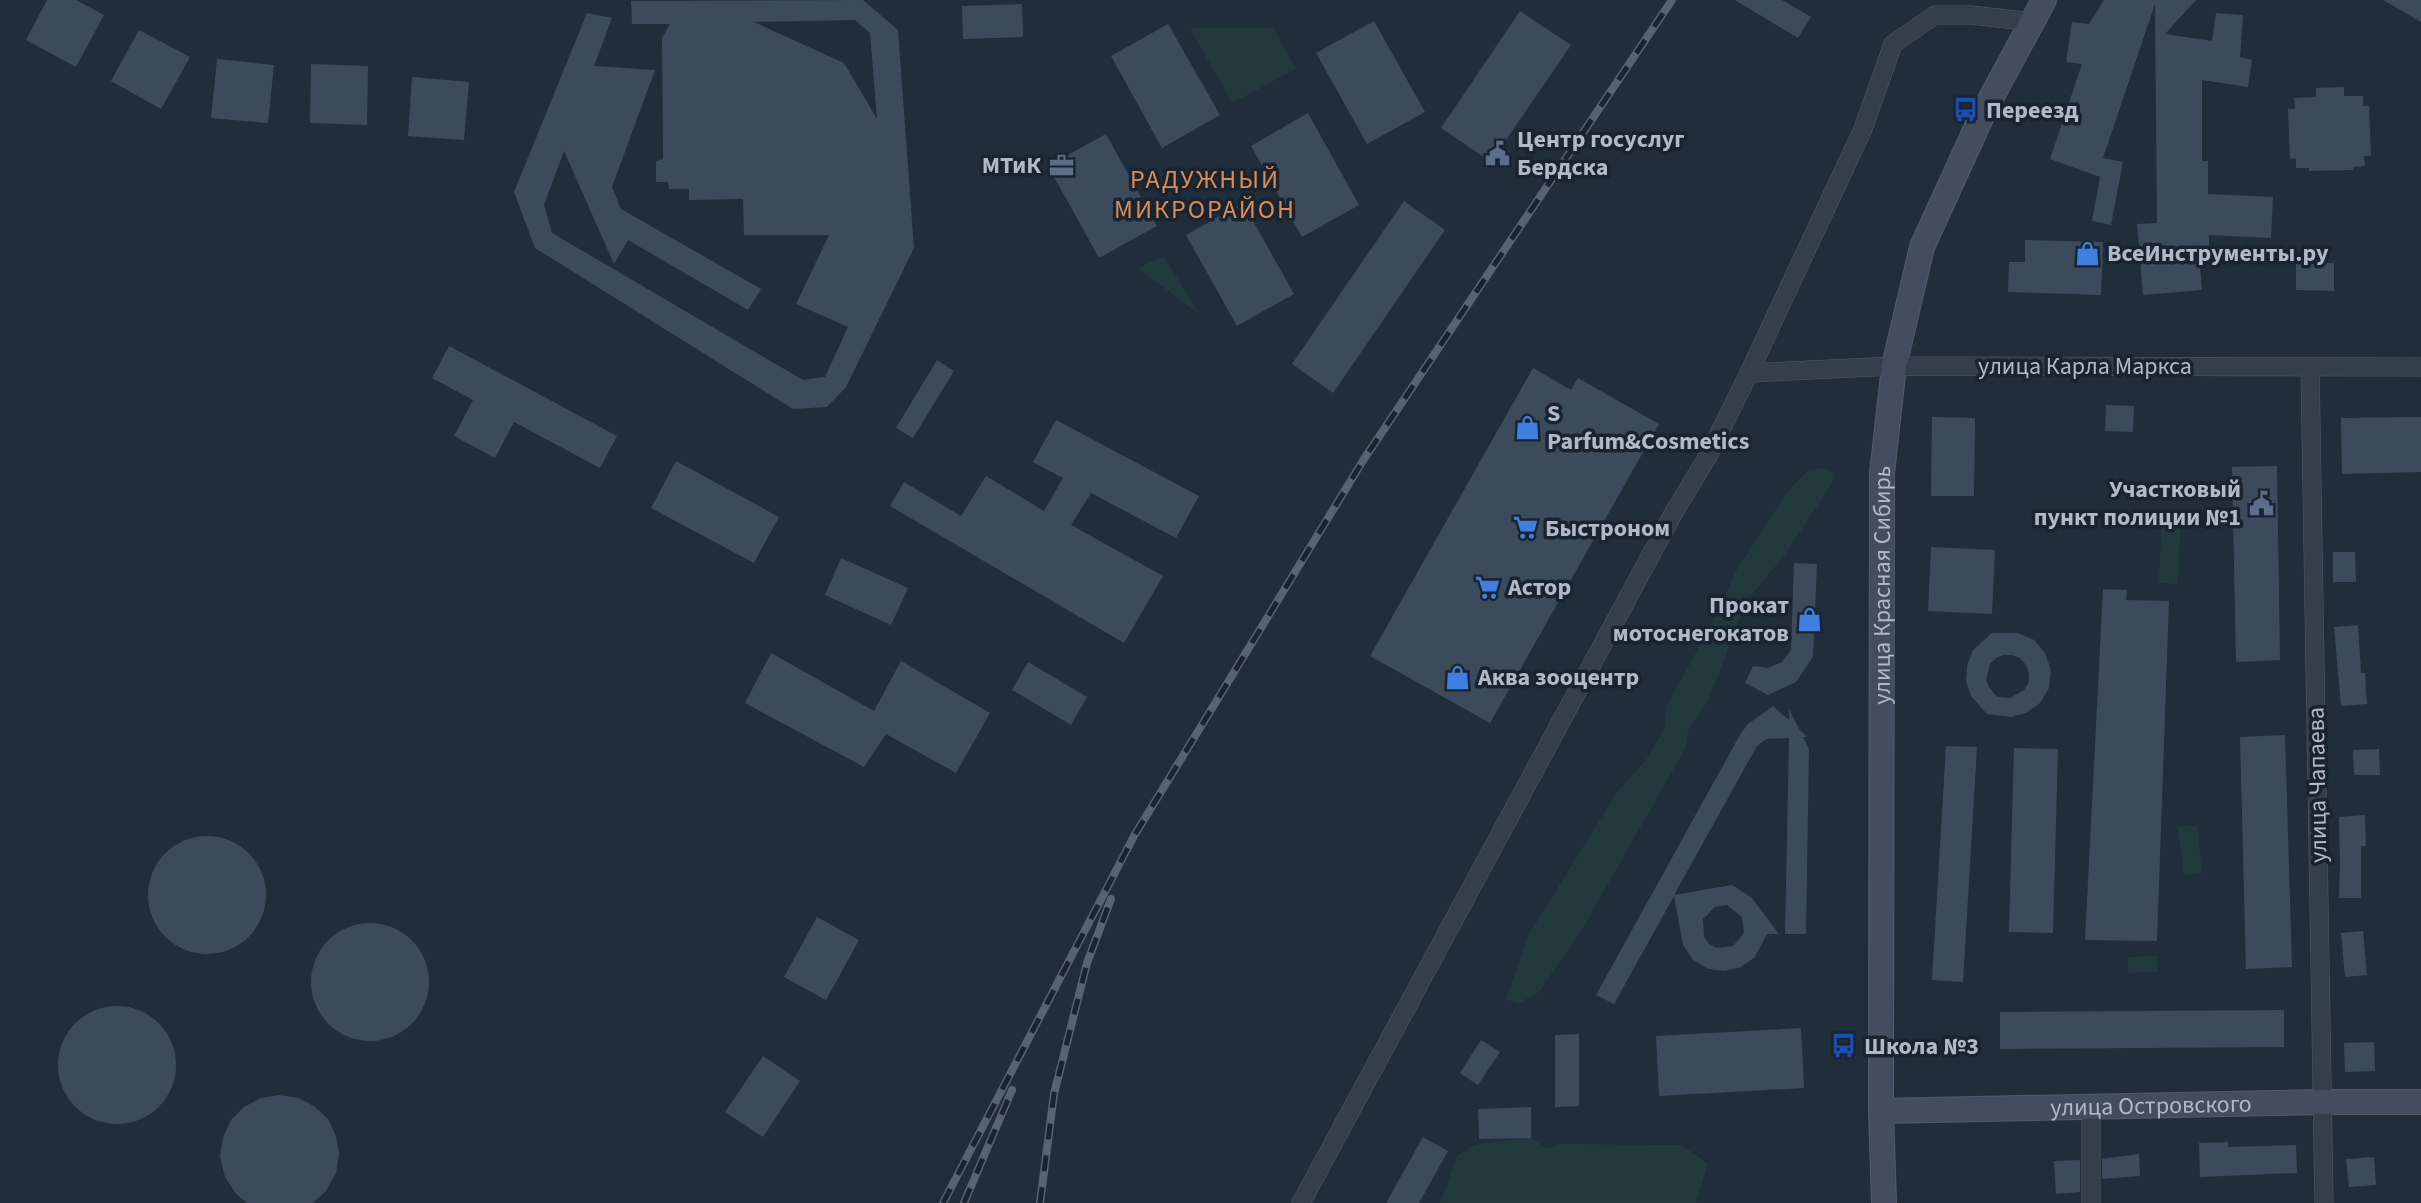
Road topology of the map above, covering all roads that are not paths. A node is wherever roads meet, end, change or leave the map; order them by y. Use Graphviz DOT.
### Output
graph roads {
  1 [pos="2039,11"];
  2 [pos="1894,366"];
  3 [pos="2310,367"];
  4 [pos="2421,367"];
  5 [pos="1749,373"];
  6 [pos="2322,1102"];
  7 [pos="2421,1102"];
  8 [pos="2091,1107"];
  9 [pos="1881,1111"];
  10 [pos="1301,1203"];
  11 [pos="1884,1203"];
  12 [pos="2091,1203"];
  13 [pos="2324,1203"];
  1 -- 2 [label="main road, улица Красная Сибирь"];
  1 -- 5 [label="street"];
  2 -- 3 [label="street, улица Карла Маркса"];
  2 -- 5 [label="street, улица Карла Маркса"];
  2 -- 9 [label="main road, улица Красная Сибирь"];
  3 -- 4 [label="street, улица Карла Маркса"];
  3 -- 6 [label="street, улица Чапаева"];
  5 -- 10 [label="street"];
  6 -- 7 [label="main road, улица Островского"];
  6 -- 8 [label="main road, улица Островского"];
  6 -- 13 [label="street, улица Чапаева"];
  8 -- 9 [label="main road, улица Островского"];
  8 -- 12 [label="street"];
  9 -- 11 [label="main road, улица Красная Сибирь"];
}
